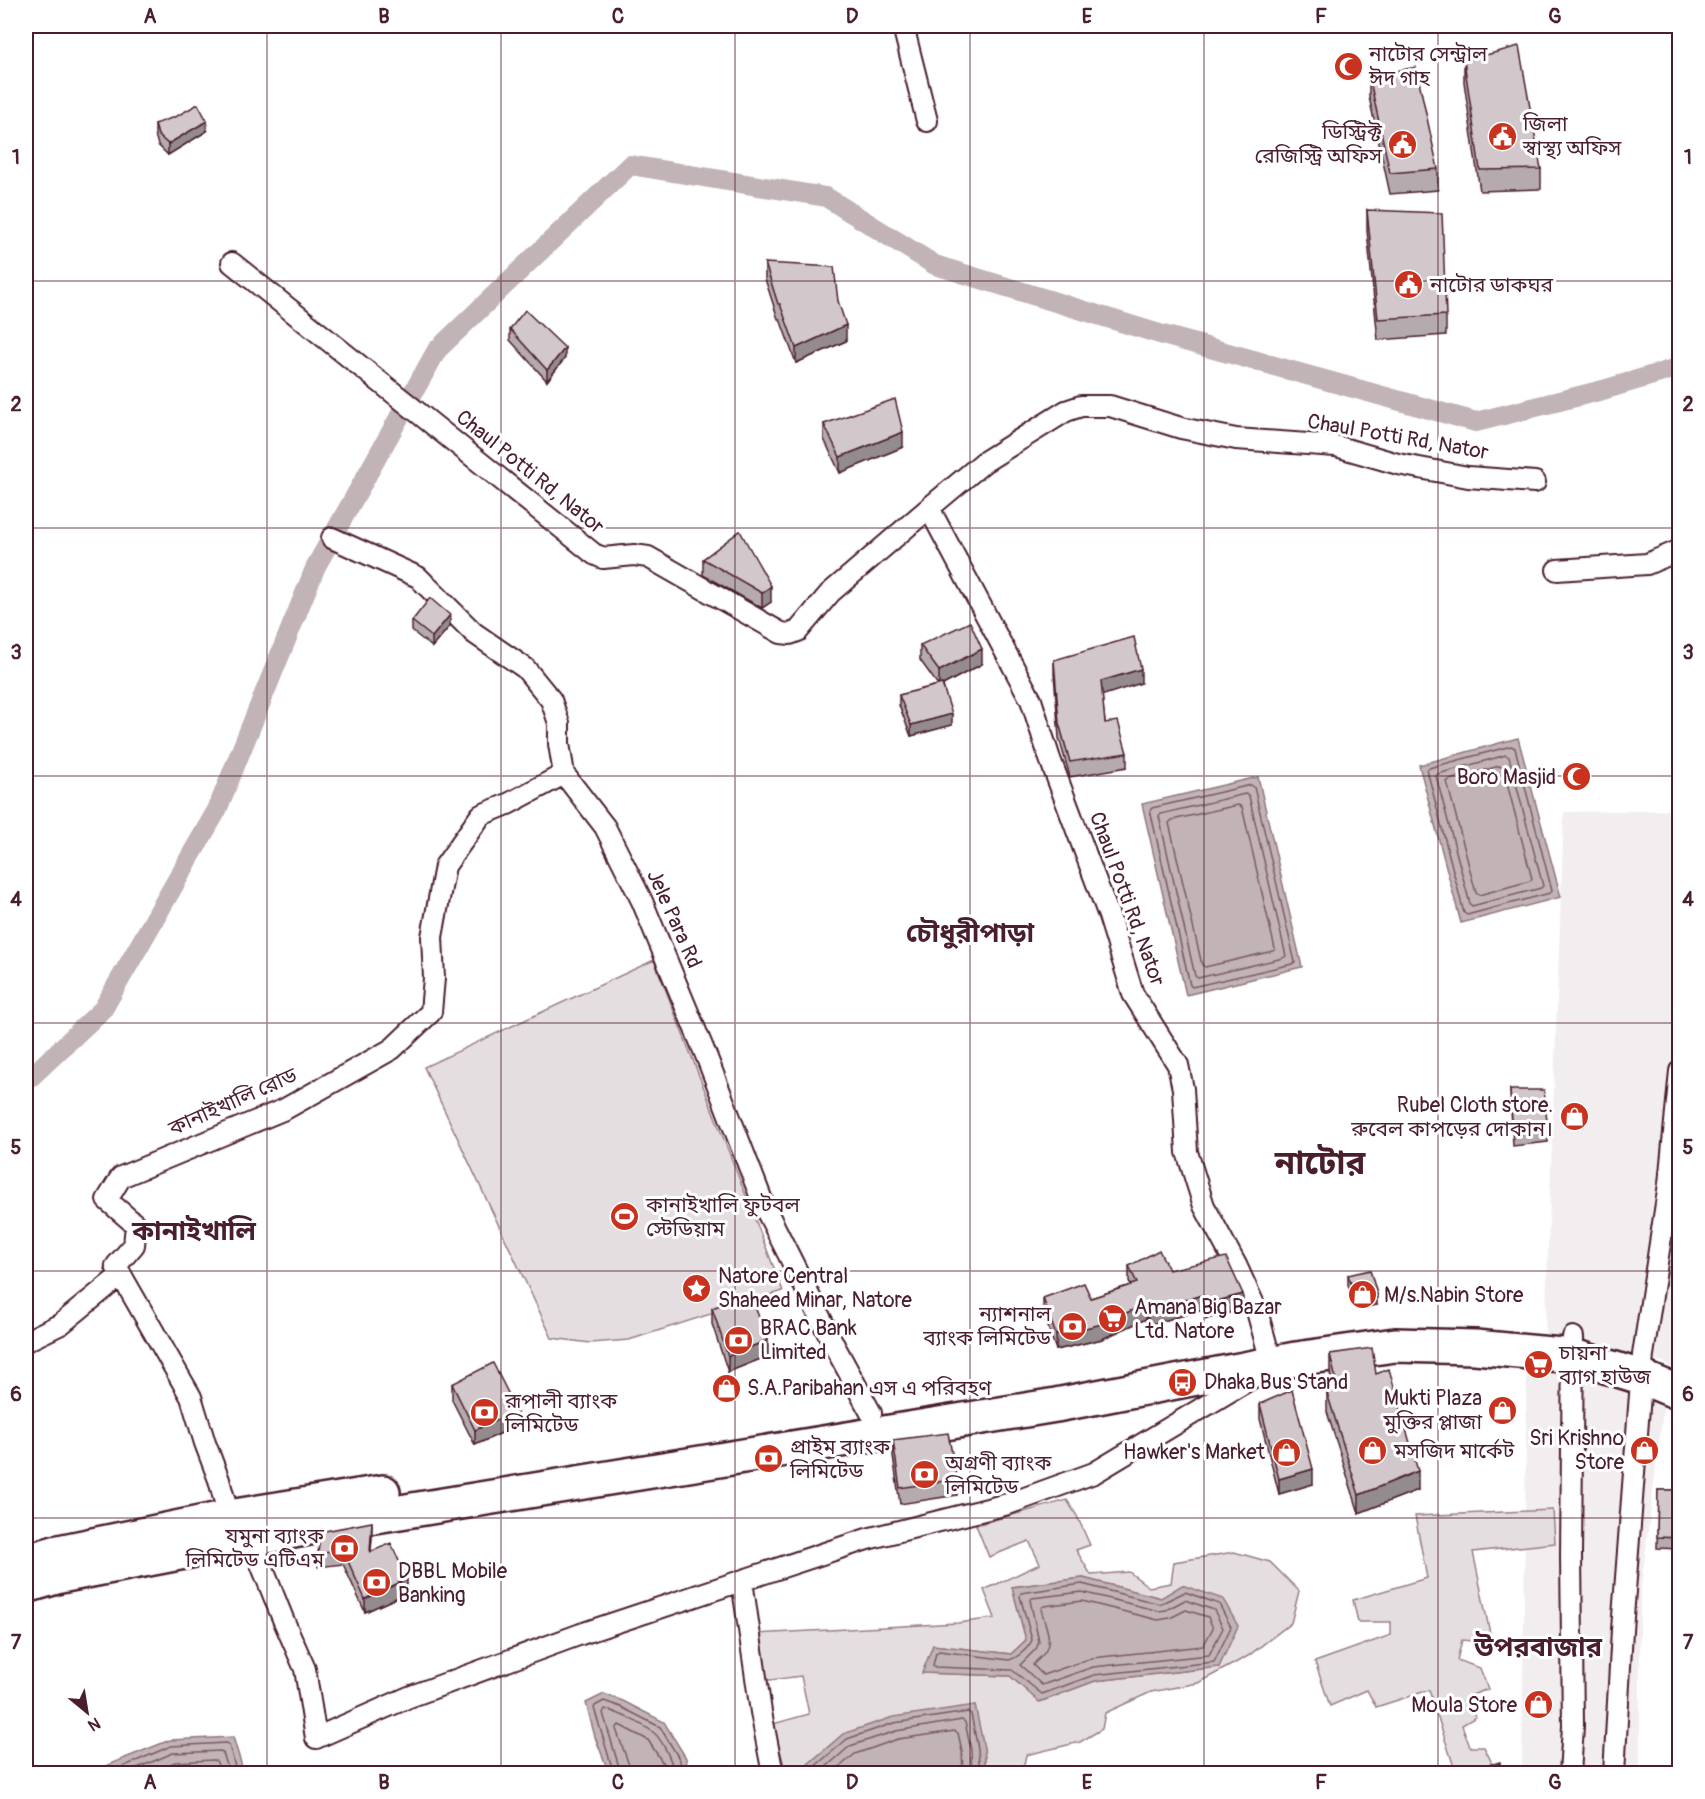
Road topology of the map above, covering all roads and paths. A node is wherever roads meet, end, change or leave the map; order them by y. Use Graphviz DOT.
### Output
graph roads {
  1 [pos="903,26"];
  2 [pos="927,121"];
  3 [pos="232,263"];
  4 [pos="1535,482"];
  5 [pos="929,508"];
  6 [pos="332,538"];
  7 [pos="1680,550"];
  8 [pos="1557,570"];
  9 [pos="564,774"];
  10 [pos="1680,1071"];
  11 [pos="121,1275"];
  12 [pos="26,1341"];
  13 [pos="1573,1347"];
  14 [pos="1284,1353"];
  15 [pos="1642,1366"];
  16 [pos="1680,1369"];
  17 [pos="1680,1393"];
  18 [pos="872,1413"];
  19 [pos="240,1528"];
  20 [pos="26,1561"];
  21 [pos="742,1581"];
  22 [pos="26,1586"];
  23 [pos="773,1773"];
  24 [pos="1570,1773"];
  25 [pos="1614,1773"];
  1 -- 2 [label="street"];
  3 -- 5 [label="street, Chaul Potti Rd, Nator"];
  4 -- 5 [label="street, Chaul Potti Rd, Nator"];
  5 -- 14 [label="street, Chaul Potti Rd, Nator"];
  6 -- 9 [label="street, Jele Para Rd"];
  7 -- 8 [label="street"];
  9 -- 11 [label="street, কানাইখালি রোড"];
  9 -- 18 [label="street, Jele Para Rd"];
  10 -- 15 [label="street"];
  11 -- 12 [label="street"];
  11 -- 19 [label="street"];
  13 -- 14 [label="highway"];
  13 -- 15 [label="highway"];
  13 -- 24 [label="street"];
  14 -- 18 [label="highway"];
  14 -- 19 [label="highway"];
  14 -- 21 [label="street"];
  15 -- 16 [label="highway"];
  15 -- 17 [label="highway"];
  15 -- 25 [label="street"];
  18 -- 19 [label="highway"];
  19 -- 20 [label="highway"];
  19 -- 21 [label="street"];
  19 -- 22 [label="highway"];
  21 -- 23 [label="street"];
}
